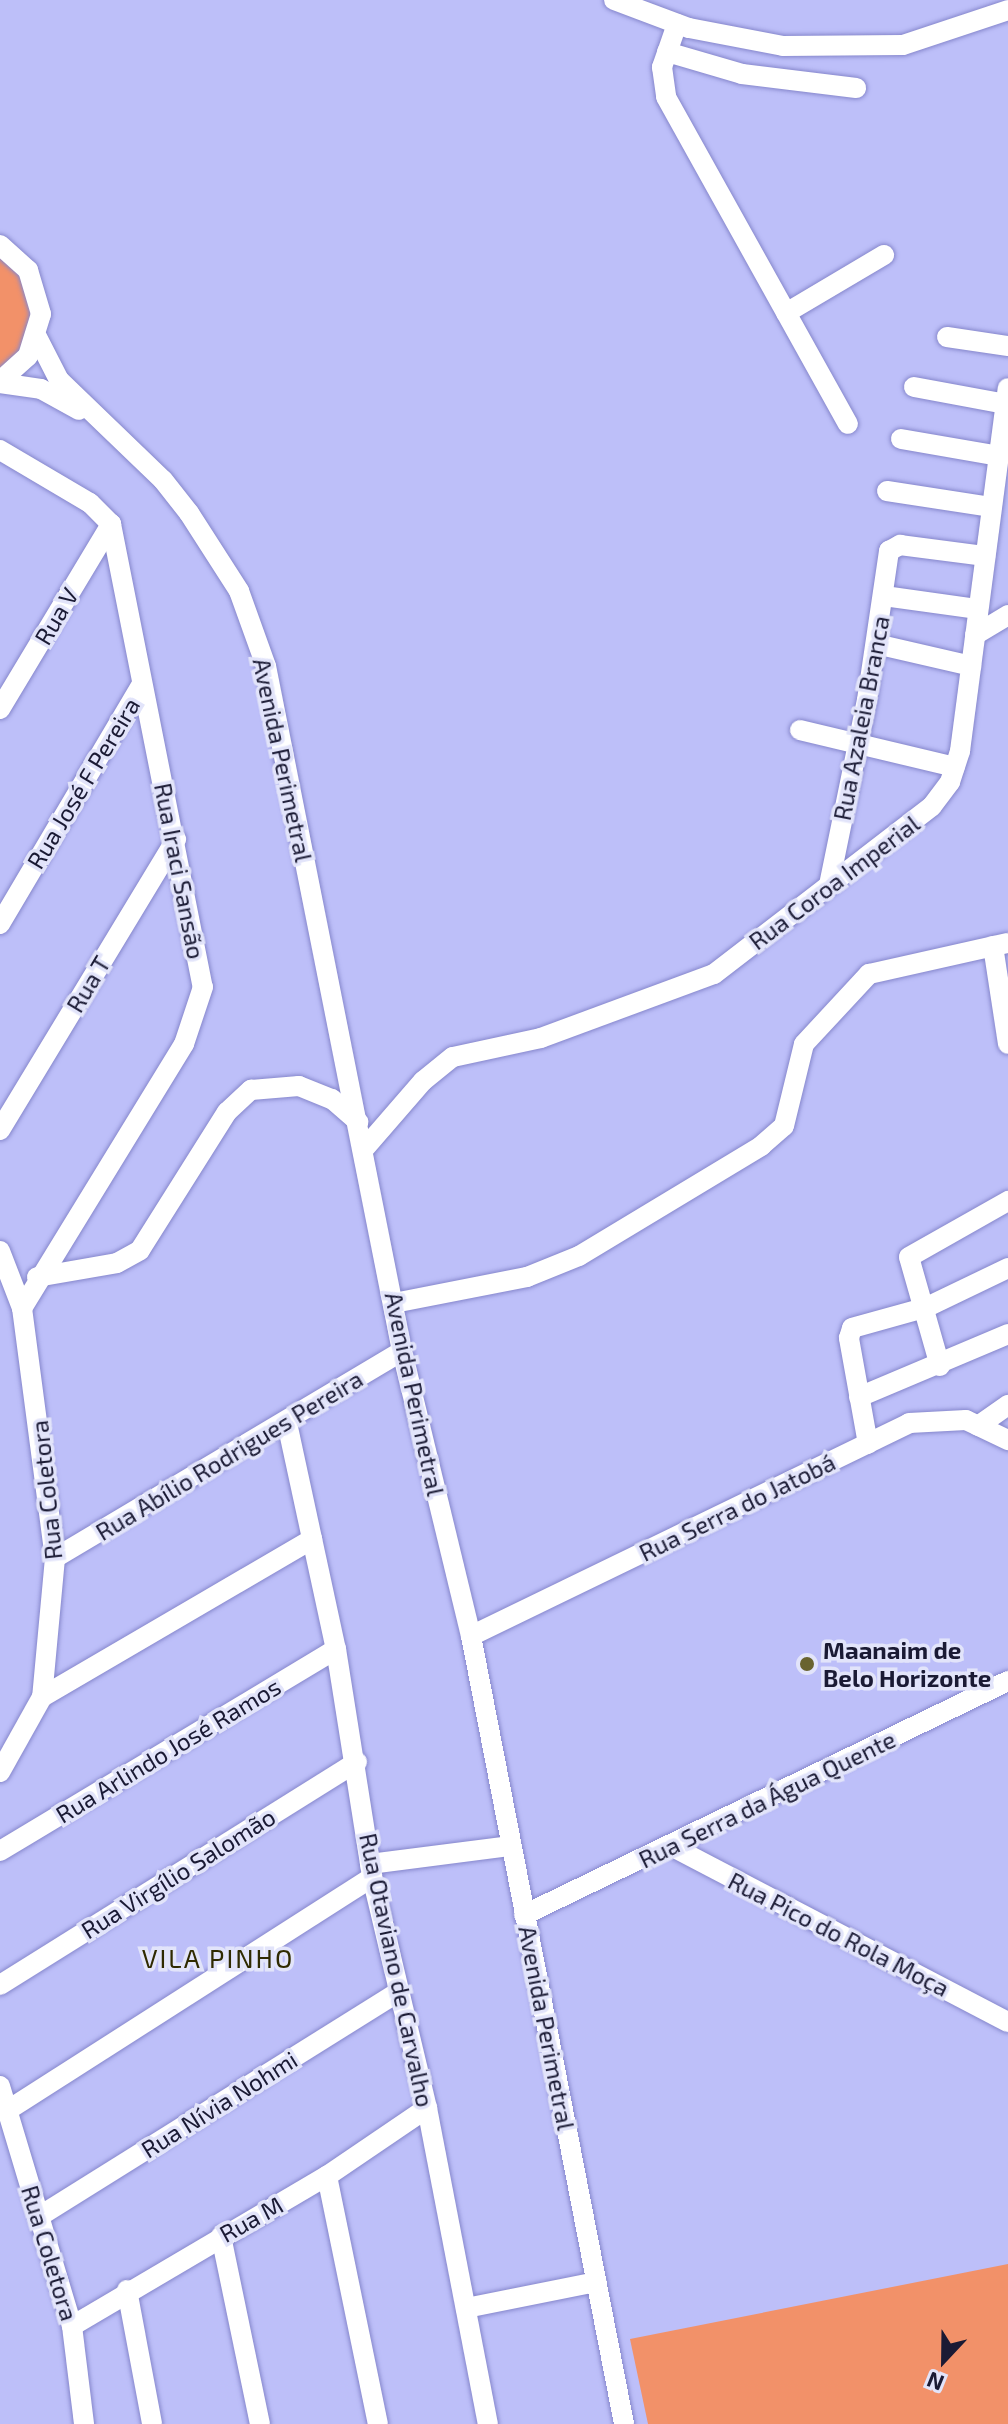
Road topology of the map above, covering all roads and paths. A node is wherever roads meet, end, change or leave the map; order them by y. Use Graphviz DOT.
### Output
graph roads {
  1 [pos="614,0"];
  2 [pos="1008,10"];
  3 [pos="677,24"];
  4 [pos="667,52"];
  5 [pos="856,88"];
  6 [pos="0,245"];
  7 [pos="884,255"];
  8 [pos="786,313"];
  9 [pos="37,337"];
  10 [pos="947,337"];
  11 [pos="1008,346"];
  12 [pos="0,382"];
  13 [pos="914,387"];
  14 [pos="1007,395"];
  15 [pos="93,417"];
  16 [pos="848,424"];
  17 [pos="901,439"];
  18 [pos="0,450"];
  19 [pos="999,456"];
  20 [pos="887,491"];
  21 [pos="998,500"];
  22 [pos="111,524"];
  23 [pos="1008,552"];
  24 [pos="986,553"];
  25 [pos="884,596"];
  26 [pos="978,609"];
  27 [pos="1008,615"];
  28 [pos="975,635"];
  29 [pos="876,644"];
  30 [pos="971,666"];
  31 [pos="142,684"];
  32 [pos="0,709"];
  33 [pos="800,730"];
  34 [pos="857,746"];
  35 [pos="955,767"];
  36 [pos="176,839"];
  37 [pos="829,885"];
  38 [pos="0,924"];
  39 [pos="1000,944"];
  40 [pos="1008,1044"];
  41 [pos="358,1122"];
  42 [pos="0,1130"];
  43 [pos="364,1149"];
  44 [pos="1008,1201"];
  45 [pos="0,1251"];
  46 [pos="1008,1268"];
  47 [pos="37,1277"];
  48 [pos="394,1303"];
  49 [pos="927,1307"];
  50 [pos="22,1308"];
  51 [pos="1008,1334"];
  52 [pos="402,1351"];
  53 [pos="940,1366"];
  54 [pos="859,1397"];
  55 [pos="1008,1405"];
  56 [pos="287,1423"];
  57 [pos="978,1426"];
  58 [pos="1008,1440"];
  59 [pos="868,1444"];
  60 [pos="312,1539"];
  61 [pos="55,1558"];
  62 [pos="471,1636"];
  63 [pos="336,1649"];
  64 [pos="1008,1681"];
  65 [pos="42,1697"];
  66 [pos="357,1762"];
  67 [pos="0,1772"];
  68 [pos="511,1846"];
  69 [pos="671,1846"];
  70 [pos="0,1851"];
  71 [pos="371,1871"];
  72 [pos="524,1915"];
  73 [pos="0,1985"];
  74 [pos="397,1993"];
  75 [pos="1008,2022"];
  76 [pos="0,2086"];
  77 [pos="427,2108"];
  78 [pos="5,2112"];
  79 [pos="327,2176"];
  80 [pos="40,2216"];
  81 [pos="221,2236"];
  82 [pos="596,2282"];
  83 [pos="127,2290"];
  84 [pos="466,2308"];
  85 [pos="72,2326"];
  86 [pos="84,2424"];
  87 [pos="152,2424"];
  88 [pos="260,2424"];
  89 [pos="378,2424"];
  90 [pos="488,2424"];
  91 [pos="624,2424"];
  1 -- 3 [label="street"];
  2 -- 3 [label="street"];
  3 -- 4 [label="street"];
  4 -- 5 [label="street"];
  4 -- 8 [label="street"];
  6 -- 9 [label="street"];
  7 -- 8 [label="street"];
  8 -- 16 [label="street"];
  9 -- 12 [label="street"];
  9 -- 15 [label="street, Avenida Perimetral"];
  10 -- 11 [label="street"];
  12 -- 15 [label="street, Avenida Perimetral"];
  13 -- 14 [label="street"];
  14 -- 19 [label="street, Rua Coroa Imperial"];
  15 -- 41 [label="street, Avenida Perimetral"];
  17 -- 19 [label="street"];
  18 -- 22 [label="street"];
  19 -- 21 [label="street, Rua Coroa Imperial"];
  20 -- 21 [label="street"];
  21 -- 24 [label="street, Rua Coroa Imperial"];
  22 -- 31 [label="street, Rua Iraci Sansão"];
  22 -- 32 [label="street, Rua V"];
  23 -- 24 [label="street"];
  24 -- 25 [label="street, Rua Azaleia Branca"];
  24 -- 26 [label="street, Rua Coroa Imperial"];
  25 -- 26 [label="street"];
  25 -- 29 [label="street, Rua Azaleia Branca"];
  26 -- 28 [label="street, Rua Coroa Imperial"];
  27 -- 28 [label="street"];
  28 -- 30 [label="street, Rua Coroa Imperial"];
  29 -- 30 [label="street"];
  29 -- 34 [label="street, Rua Azaleia Branca"];
  30 -- 35 [label="street, Rua Coroa Imperial"];
  31 -- 36 [label="street, Rua Iraci Sansão"];
  31 -- 38 [label="street, Rua José F Pereira"];
  33 -- 34 [label="street"];
  34 -- 35 [label="street"];
  34 -- 37 [label="street, Rua Azaleia Branca"];
  35 -- 37 [label="street, Rua Coroa Imperial"];
  36 -- 42 [label="street, Rua T"];
  36 -- 47 [label="street, Rua Iraci Sansão"];
  37 -- 43 [label="street, Rua Coroa Imperial"];
  39 -- 40 [label="street"];
  39 -- 48 [label="street"];
  41 -- 43 [label="street, Avenida Perimetral"];
  41 -- 47 [label="street"];
  43 -- 48 [label="street, Avenida Perimetral"];
  44 -- 49 [label="street"];
  45 -- 50 [label="street, Rua Coletora"];
  46 -- 49 [label="street"];
  47 -- 50 [label="street, Rua Iraci Sansão"];
  48 -- 52 [label="street, Avenida Perimetral"];
  49 -- 53 [label="street"];
  49 -- 54 [label="street"];
  50 -- 61 [label="street, Rua Coletora"];
  51 -- 53 [label="street"];
  52 -- 56 [label="street, Rua Abílio Rodrigues Pereira"];
  52 -- 62 [label="street, Avenida Perimetral"];
  53 -- 54 [label="street"];
  54 -- 59 [label="street"];
  55 -- 57 [label="street"];
  56 -- 60 [label="street, Rua Otaviano de Carvalho"];
  56 -- 61 [label="street, Rua Abílio Rodrigues Pereira"];
  57 -- 58 [label="street, Rua Serra do Jatobá"];
  57 -- 59 [label="street, Rua Serra do Jatobá"];
  59 -- 62 [label="street, Rua Serra do Jatobá"];
  60 -- 63 [label="street, Rua Otaviano de Carvalho"];
  60 -- 65 [label="street"];
  61 -- 65 [label="street, Rua Coletora"];
  62 -- 68 [label="street, Avenida Perimetral"];
  63 -- 66 [label="street, Rua Otaviano de Carvalho"];
  63 -- 70 [label="street, Rua Arlindo José Ramos"];
  64 -- 69 [label="street, Rua Serra da Água Quente"];
  65 -- 67 [label="street, Rua Coletora"];
  66 -- 71 [label="street, Rua Otaviano de Carvalho"];
  66 -- 73 [label="street, Rua Virgílio Salomão"];
  68 -- 71 [label="street"];
  68 -- 72 [label="street, Avenida Perimetral"];
  69 -- 72 [label="street, Rua Serra da Água Quente"];
  69 -- 75 [label="street, Rua Pico do Rola Moça"];
  71 -- 74 [label="street, Rua Otaviano de Carvalho"];
  71 -- 78 [label="street"];
  72 -- 82 [label="street, Avenida Perimetral"];
  74 -- 77 [label="street, Rua Otaviano de Carvalho"];
  74 -- 80 [label="street, Rua Nívia Nohmi"];
  76 -- 78 [label="street, Rua Coletora"];
  77 -- 79 [label="street, Rua M"];
  77 -- 84 [label="street, Rua Otaviano de Carvalho"];
  78 -- 80 [label="street, Rua Coletora"];
  79 -- 81 [label="street, Rua M"];
  79 -- 89 [label="street"];
  80 -- 85 [label="street, Rua Coletora"];
  81 -- 83 [label="street, Rua M"];
  81 -- 88 [label="street"];
  82 -- 84 [label="street"];
  82 -- 91 [label="street, Avenida Perimetral"];
  83 -- 85 [label="street, Rua M"];
  83 -- 87 [label="street"];
  84 -- 90 [label="street, Rua Otaviano de Carvalho"];
  85 -- 86 [label="street, Rua Coletora"];
}
